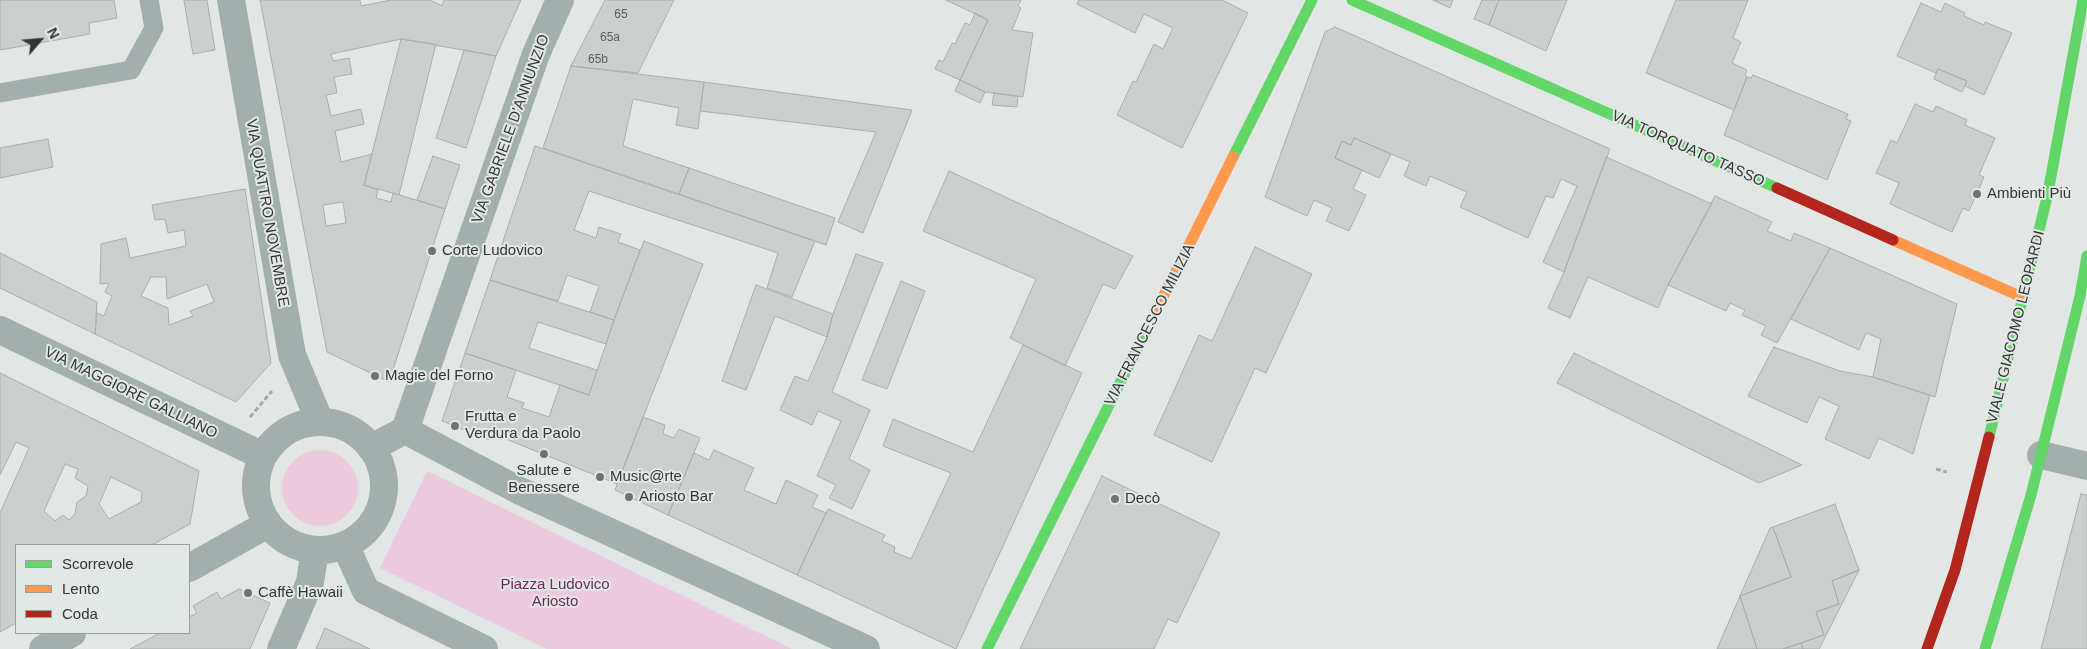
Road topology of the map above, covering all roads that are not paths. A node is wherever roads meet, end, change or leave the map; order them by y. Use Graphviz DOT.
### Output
graph roads {
  1 [pos="149,0"];
  2 [pos="230,0"];
  3 [pos="560,0"];
  4 [pos="1312,0"];
  5 [pos="1352,0"];
  6 [pos="2083,0"];
  7 [pos="0,93"];
  8 [pos="2087,256"];
  9 [pos="2024,298"];
  10 [pos="0,330"];
  11 [pos="320,422"];
  12 [pos="405,430"];
  13 [pos="371,448"];
  14 [pos="2041,455"];
  15 [pos="263,456"];
  16 [pos="2087,466"];
  17 [pos="268,524"];
  18 [pos="345,545"];
  19 [pos="315,550"];
  20 [pos="190,567"];
  21 [pos="70,634"];
  22 [pos="43,649"];
  23 [pos="281,649"];
  24 [pos="484,649"];
  25 [pos="866,649"];
  26 [pos="987,649"];
  27 [pos="1927,649"];
  28 [pos="1985,649"];
  1 -- 7 [label="lane"];
  2 -- 11 [label="street, VIA QUATTRO NOVEMBRE"];
  3 -- 12 [label="street, VIA GABRIELE D'ANNUNZIO"];
  4 -- 26 [label="street, VIA FRANCESCO MILIZIA"];
  5 -- 9 [label="street, VIA TORQUATO TASSO"];
  6 -- 9 [label="street, VIALE GIACOMO LEOPARDI"];
  8 -- 14 [label="street"];
  9 -- 27 [label="street, VIALE GIACOMO LEOPARDI"];
  10 -- 15 [label="street, VIA MAGGIORE GALLIANO"];
  11 -- 13 [label="street"];
  11 -- 15 [label="street"];
  12 -- 13 [label="street"];
  12 -- 25 [label="street"];
  13 -- 18 [label="street"];
  14 -- 16 [label="street"];
  14 -- 28 [label="street"];
  15 -- 17 [label="street"];
  17 -- 19 [label="street"];
  17 -- 20 [label="street"];
  18 -- 19 [label="street"];
  18 -- 24 [label="street"];
  19 -- 23 [label="street"];
  21 -- 22 [label="street"];
}
